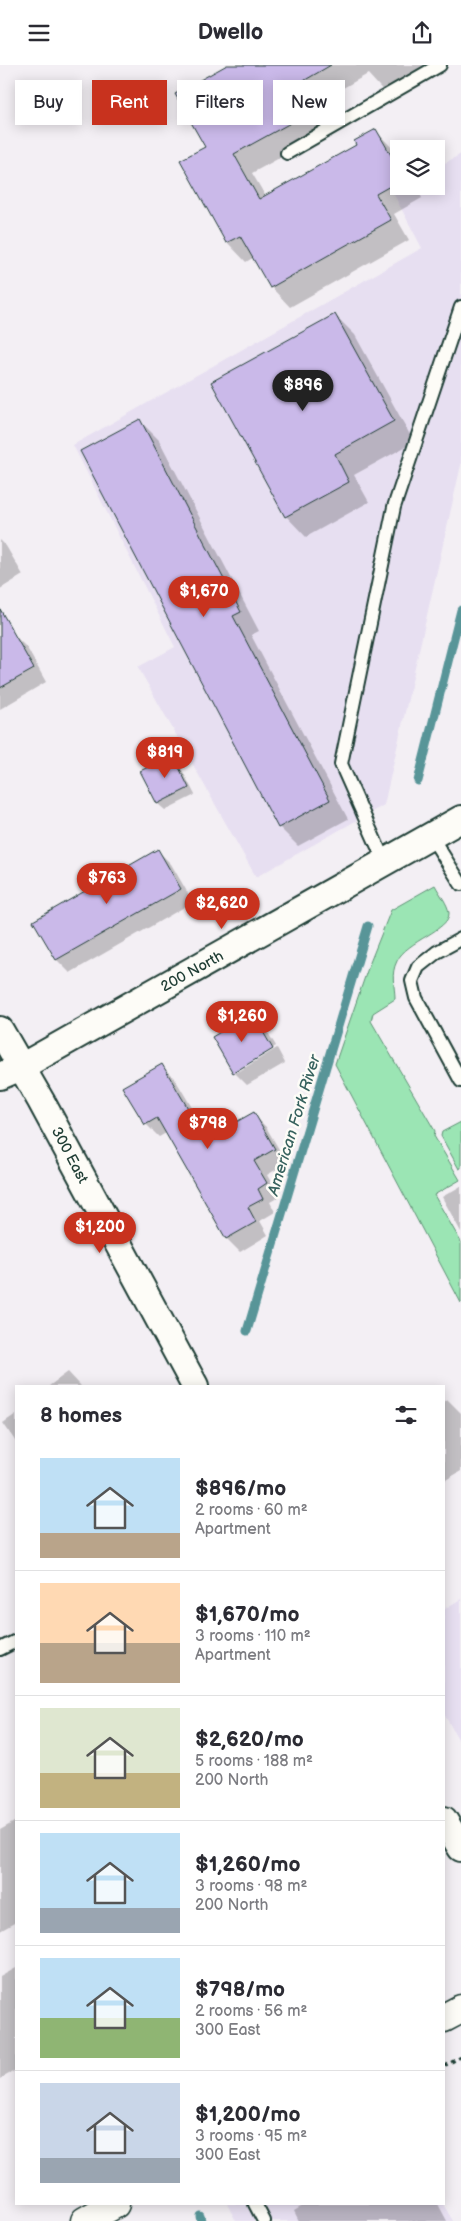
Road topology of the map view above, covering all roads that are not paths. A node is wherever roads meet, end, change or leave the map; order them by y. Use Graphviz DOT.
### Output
graph roads {
  1 [pos="440,65"];
  2 [pos="287,153"];
  3 [pos="461,307"];
  4 [pos="461,819"];
  5 [pos="431,836"];
  6 [pos="385,863"];
  7 [pos="461,884"];
  8 [pos="461,939"];
  9 [pos="0,1030"];
  10 [pos="11,1072"];
  11 [pos="461,1081"];
  12 [pos="194,1385"];
  13 [pos="15,1642"];
  14 [pos="0,1649"];
  15 [pos="445,1822"];
  16 [pos="461,1848"];
  17 [pos="461,2009"];
  18 [pos="445,2017"];
  19 [pos="113,2205"];
  20 [pos="256,2205"];
  21 [pos="85,2221"];
  22 [pos="264,2221"];
  1 -- 2 [label="lane"];
  3 -- 6 [label="lane"];
  4 -- 5 [label="street, 200 North"];
  5 -- 6 [label="street, 200 North"];
  5 -- 7 [label="lane"];
  6 -- 10 [label="street, 200 North"];
  8 -- 11 [label="lane"];
  9 -- 10 [label="street, 300 East"];
  10 -- 12 [label="street, 300 East"];
  13 -- 14 [label="lane"];
  15 -- 16 [label="street"];
  17 -- 18 [label="street"];
  19 -- 21 [label="street"];
  20 -- 22 [label="lane"];
}
